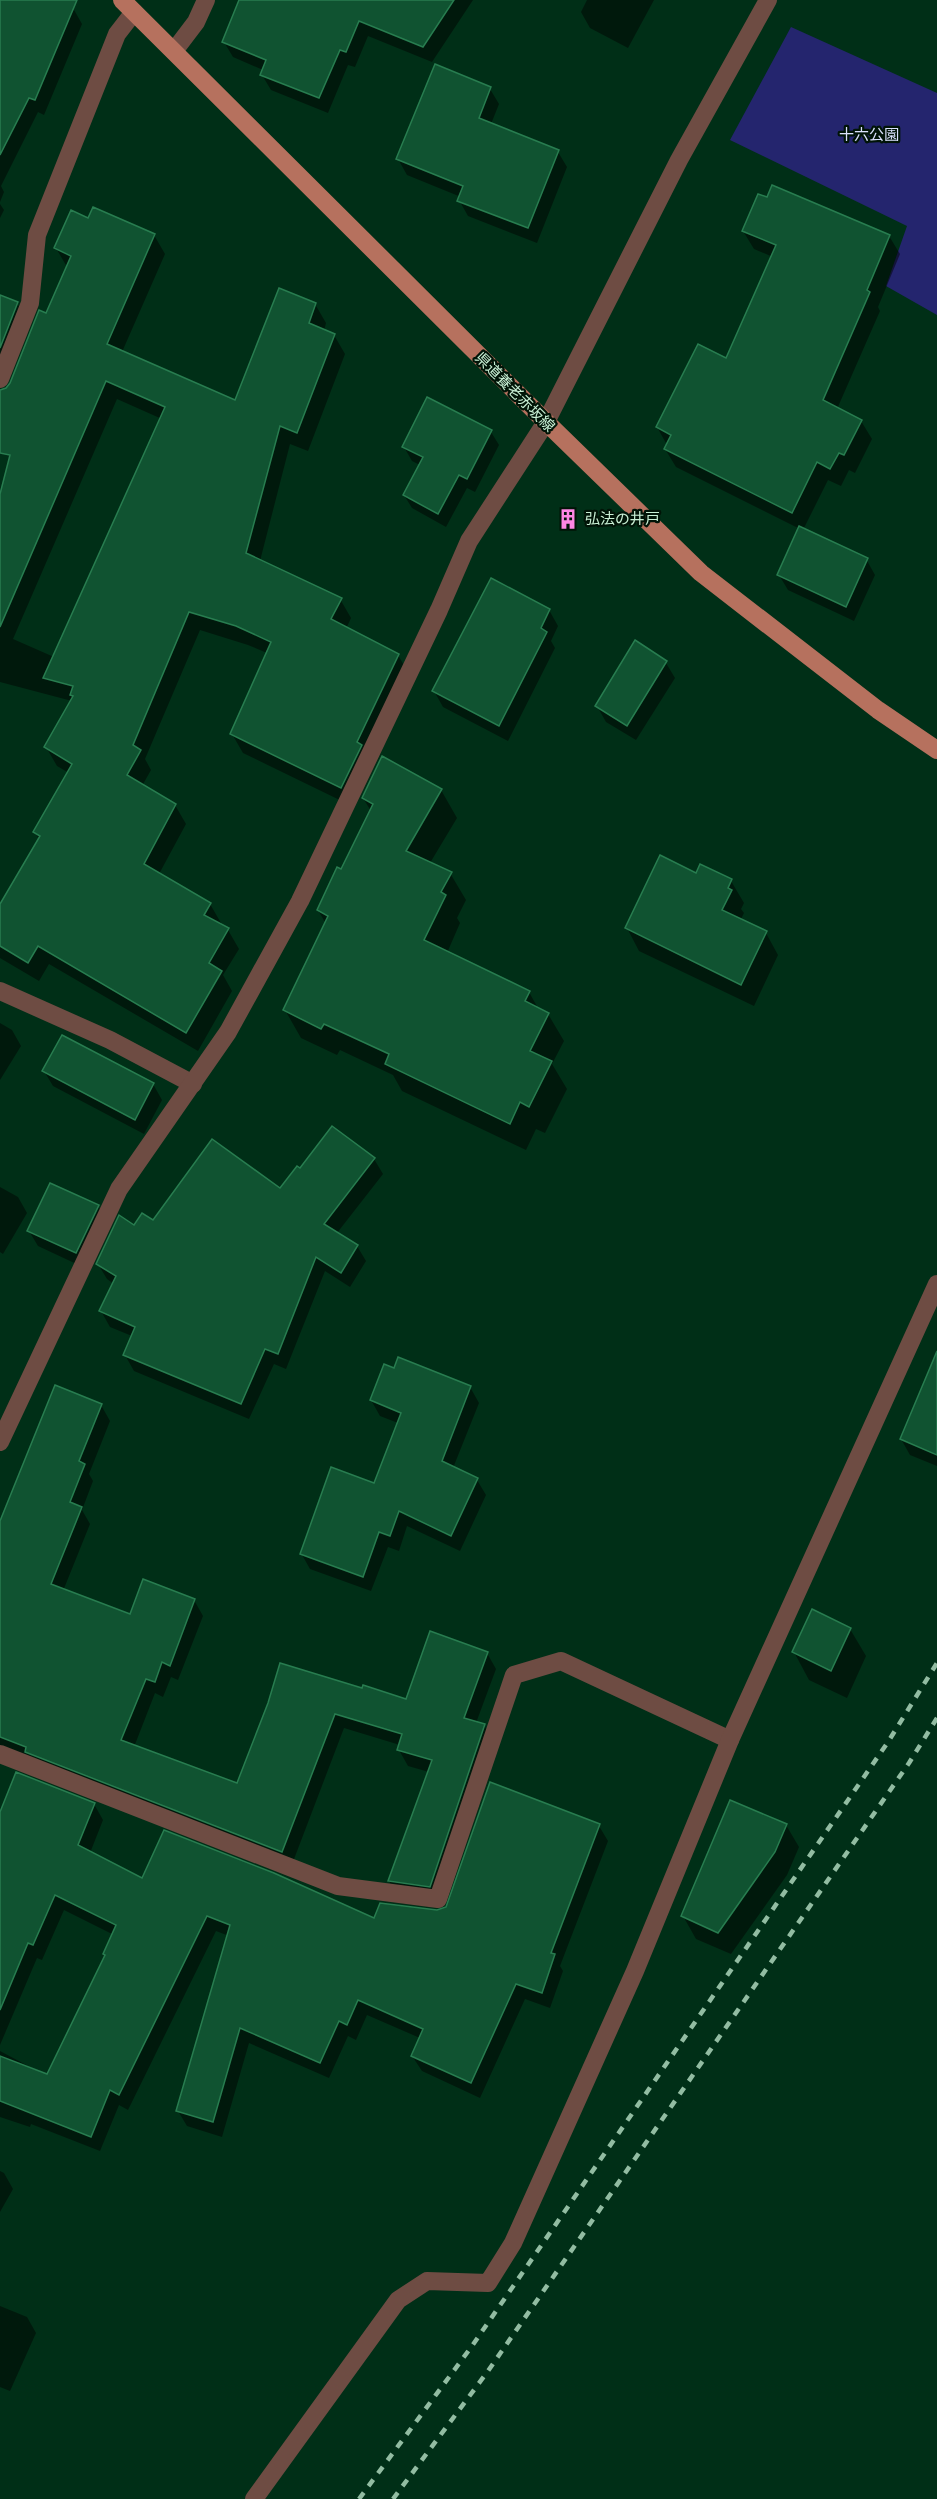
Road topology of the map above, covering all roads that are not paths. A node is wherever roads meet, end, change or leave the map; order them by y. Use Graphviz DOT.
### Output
graph roads {
  1 [pos="206,0"];
  2 [pos="768,0"];
  3 [pos="128,6"];
  4 [pos="174,51"];
  5 [pos="0,379"];
  6 [pos="546,422"];
  7 [pos="937,750"];
  8 [pos="0,991"];
  9 [pos="193,1084"];
  10 [pos="937,1284"];
  11 [pos="0,1442"];
  12 [pos="730,1740"];
  13 [pos="0,1754"];
  14 [pos="254,2499"];
  1 -- 4 [label="street"];
  2 -- 6 [label="street"];
  3 -- 4 [label="main road, 県道養老赤坂線"];
  3 -- 5 [label="street"];
  4 -- 6 [label="main road, 県道養老赤坂線"];
  6 -- 7 [label="main road, 県道養老赤坂線"];
  6 -- 9 [label="street"];
  8 -- 9 [label="street"];
  9 -- 11 [label="street"];
  10 -- 12 [label="street"];
  12 -- 13 [label="street"];
  12 -- 14 [label="street"];
}
